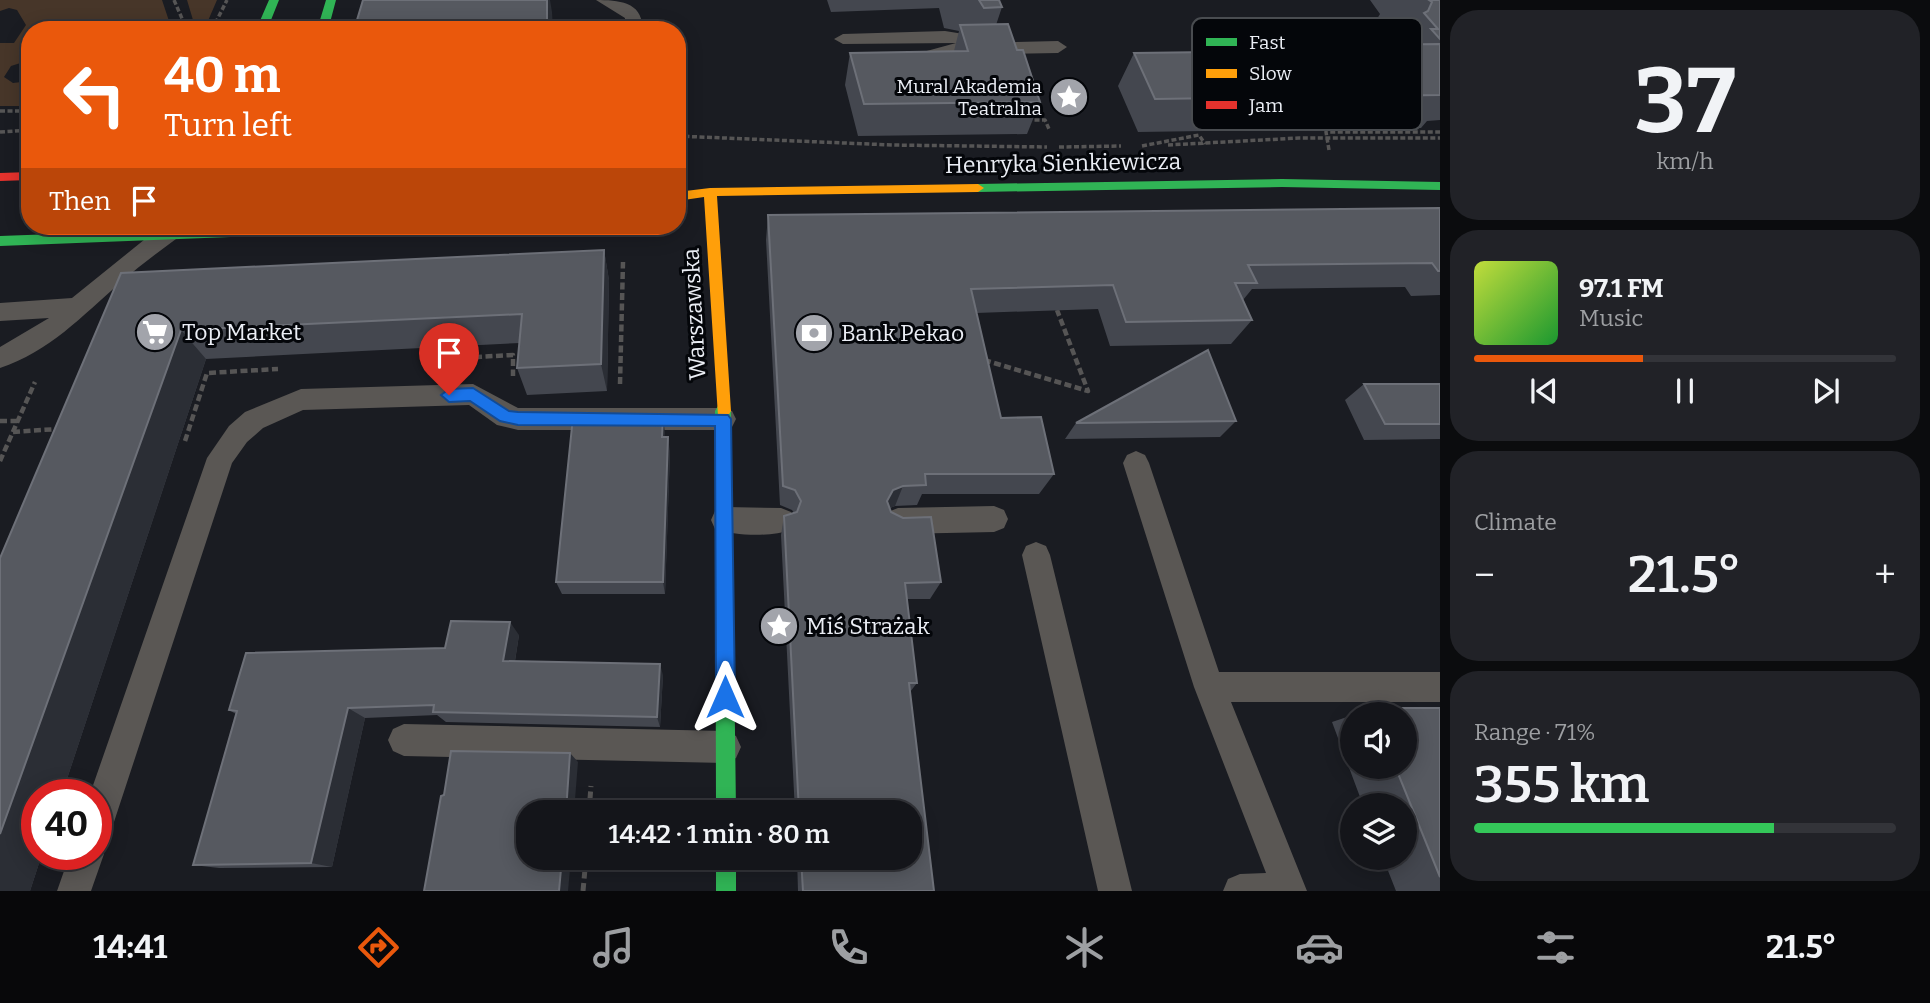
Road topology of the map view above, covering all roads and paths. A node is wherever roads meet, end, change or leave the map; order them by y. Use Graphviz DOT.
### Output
graph roads {
  1 [pos="174,0"];
  2 [pos="227,0"];
  3 [pos="274,0"];
  4 [pos="331,0"];
  5 [pos="605,0"];
  6 [pos="183,21"];
  7 [pos="216,21"];
  8 [pos="265,21"];
  9 [pos="325,21"];
  10 [pos="634,21"];
  11 [pos="844,39"];
  12 [pos="1058,47"];
  13 [pos="1009,48"];
  14 [pos="883,61"];
  15 [pos="0,111"];
  16 [pos="21,111"];
  17 [pos="1023,120"];
  18 [pos="1049,129"];
  19 [pos="21,131"];
  20 [pos="0,132"];
  21 [pos="1440,132"];
  22 [pos="686,136"];
  23 [pos="1326,138"];
  24 [pos="1440,138"];
  25 [pos="1204,143"];
  26 [pos="1129,146"];
  27 [pos="1208,149"];
  28 [pos="1329,154"];
  29 [pos="21,176"];
  30 [pos="0,177"];
  31 [pos="1440,179"];
  32 [pos="1416,184"];
  33 [pos="1440,186"];
  34 [pos="686,187"];
  35 [pos="710,192"];
  36 [pos="686,196"];
  37 [pos="103,235"];
  38 [pos="166,235"];
  39 [pos="0,241"];
  40 [pos="623,262"];
  41 [pos="79,307"];
  42 [pos="1057,310"];
  43 [pos="0,312"];
  44 [pos="0,358"];
  45 [pos="471,358"];
  46 [pos="977,361"];
  47 [pos="290,368"];
  48 [pos="513,379"];
  49 [pos="35,381"];
  50 [pos="723,419"];
  51 [pos="0,421"];
  52 [pos="18,421"];
  53 [pos="666,421"];
  54 [pos="191,423"];
  55 [pos="180,424"];
  56 [pos="63,429"];
  57 [pos="13,432"];
  58 [pos="183,450"];
  59 [pos="1,460"];
  60 [pos="1136,463"];
  61 [pos="994,519"];
  62 [pos="725,520"];
  63 [pos="781,521"];
  64 [pos="896,521"];
  65 [pos="1036,555"];
  66 [pos="1209,687"];
  67 [pos="1440,687"];
  68 [pos="404,740"];
  69 [pos="649,746"];
  70 [pos="725,747"];
  71 [pos="111,779"];
  72 [pos="590,800"];
  73 [pos="726,800"];
  74 [pos="81,870"];
  75 [pos="585,870"];
  76 [pos="726,870"];
  77 [pos="74,891"];
  78 [pos="583,891"];
  79 [pos="726,891"];
  80 [pos="1115,891"];
  81 [pos="1240,891"];
  1 -- 6 [label="path"];
  2 -- 7 [label="path"];
  3 -- 8 [label="main road"];
  4 -- 9 [label="main road"];
  5 -- 10 [label="lane"];
  11 -- 13 [label="lane"];
  12 -- 13 [label="lane"];
  13 -- 14 [label="lane"];
  15 -- 16 [label="path"];
  17 -- 18 [label="path"];
  19 -- 20 [label="path"];
  21 -- 23 [label="path"];
  22 -- 26 [label="path"];
  23 -- 24 [label="path"];
  23 -- 25 [label="path"];
  23 -- 28 [label="path"];
  25 -- 25 [label="path"];
  25 -- 27 [label="path"];
  29 -- 30 [label="main road"];
  31 -- 32 [label="main road, Henryka Sienkiewicza"];
  32 -- 33 [label="main road, Henryka Sienkiewicza"];
  32 -- 35 [label="main road, Henryka Sienkiewicza"];
  34 -- 35 [label="main road, Henryka Sienkiewicza"];
  35 -- 36 [label="main road, Henryka Sienkiewicza"];
  35 -- 50 [label="main road, Warszawska"];
  37 -- 39 [label="main road"];
  38 -- 41 [label="lane"];
  40 -- 53 [label="path"];
  41 -- 43 [label="lane"];
  41 -- 44 [label="lane"];
  42 -- 46 [label="path"];
  45 -- 48 [label="path"];
  47 -- 54 [label="path"];
  49 -- 52 [label="path"];
  50 -- 53 [label="lane"];
  50 -- 62 [label="main road, Warszawska"];
  51 -- 52 [label="path"];
  52 -- 57 [label="path"];
  53 -- 71 [label="lane"];
  54 -- 55 [label="path"];
  54 -- 58 [label="path"];
  56 -- 57 [label="path"];
  57 -- 59 [label="path"];
  60 -- 66 [label="lane"];
  61 -- 64 [label="lane"];
  62 -- 63 [label="lane"];
  62 -- 70 [label="main road, Warszawska"];
  65 -- 80 [label="lane"];
  66 -- 67 [label="lane"];
  66 -- 81 [label="lane"];
  68 -- 69 [label="lane"];
  69 -- 70 [label="lane"];
  69 -- 72 [label="path"];
  70 -- 73 [label="main road, Warszawska"];
  74 -- 77 [label="lane"];
  75 -- 78 [label="path"];
  76 -- 79 [label="main road"];
}
